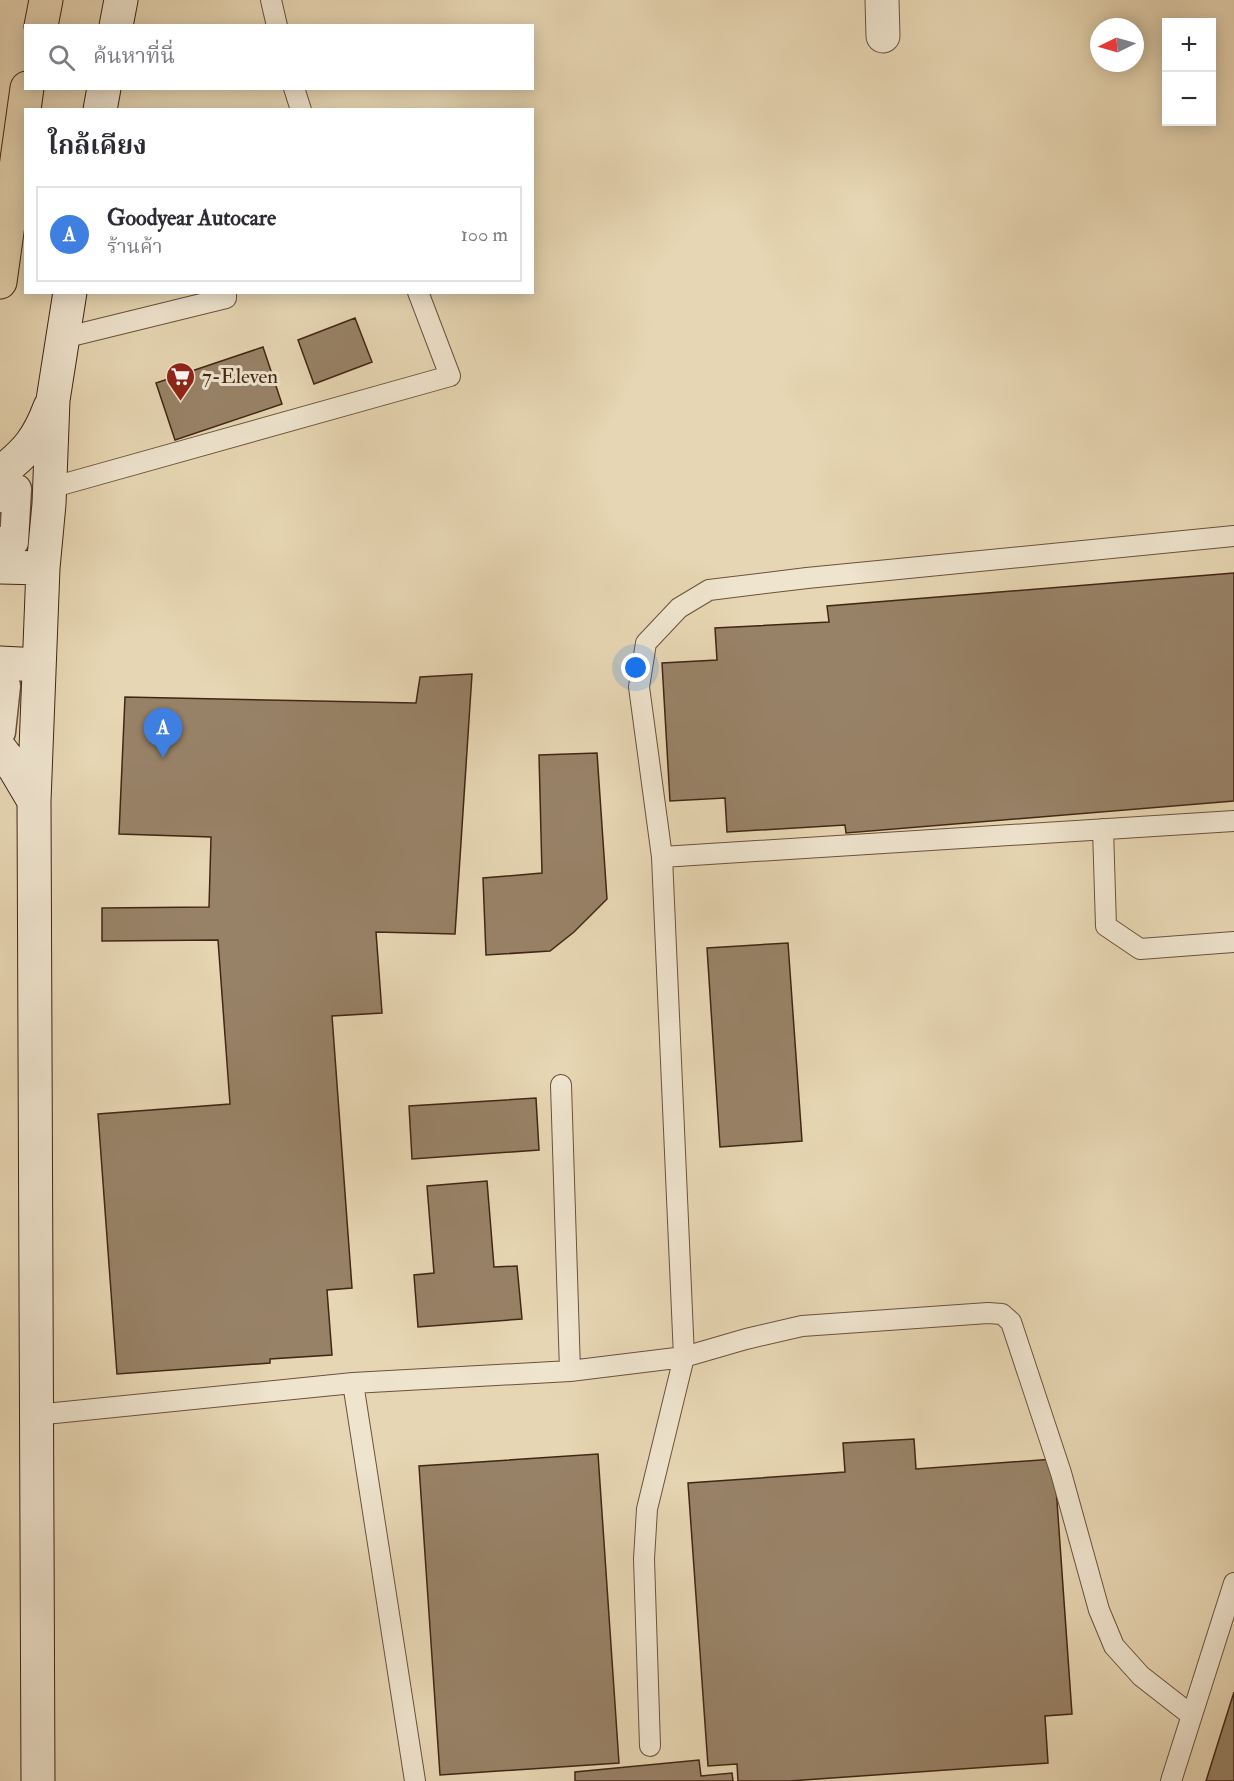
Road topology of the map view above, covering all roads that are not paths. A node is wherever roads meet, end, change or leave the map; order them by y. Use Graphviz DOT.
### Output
graph roads {
  1 [pos="46,0"];
  2 [pos="121,0"];
  3 [pos="271,0"];
  4 [pos="882,0"];
  5 [pos="41,24"];
  6 [pos="116,24"];
  7 [pos="277,24"];
  8 [pos="883,36"];
  9 [pos="27,90"];
  10 [pos="104,90"];
  11 [pos="295,90"];
  12 [pos="24,108"];
  13 [pos="100,108"];
  14 [pos="300,108"];
  15 [pos="24,110"];
  16 [pos="0,282"];
  17 [pos="70,294"];
  18 [pos="226,294"];
  19 [pos="419,294"];
  20 [pos="63,338"];
  21 [pos="53,400"];
  22 [pos="0,473"];
  23 [pos="50,488"];
  24 [pos="0,498"];
  25 [pos="1234,536"];
  26 [pos="0,541"];
  27 [pos="0,567"];
  28 [pos="43,568"];
  29 [pos="0,663"];
  30 [pos="39,665"];
  31 [pos="0,686"];
  32 [pos="0,731"];
  33 [pos="0,749"];
  34 [pos="34,801"];
  35 [pos="1234,820"];
  36 [pos="1103,829"];
  37 [pos="662,857"];
  38 [pos="1234,942"];
  39 [pos="561,1085"];
  40 [pos="684,1357"];
  41 [pos="570,1371"];
  42 [pos="353,1383"];
  43 [pos="35,1415"];
  44 [pos="1234,1583"];
  45 [pos="1191,1715"];
  46 [pos="650,1746"];
  47 [pos="38,1781"];
  48 [pos="415,1781"];
  49 [pos="1171,1781"];
  1 -- 5 [label="highway"];
  2 -- 6 [label="main road"];
  3 -- 7 [label="lane"];
  4 -- 8 [label="main road"];
  9 -- 12 [label="highway"];
  10 -- 13 [label="main road"];
  11 -- 14 [label="lane"];
  15 -- 16 [label="highway"];
  17 -- 20 [label="main road"];
  18 -- 20 [label="lane"];
  19 -- 23 [label="lane"];
  20 -- 21 [label="main road"];
  21 -- 22 [label="main road"];
  21 -- 23 [label="main road"];
  23 -- 28 [label="main road"];
  24 -- 26 [label="street"];
  25 -- 37 [label="lane"];
  27 -- 28 [label="main road"];
  28 -- 30 [label="main road"];
  29 -- 30 [label="main road"];
  30 -- 34 [label="main road"];
  31 -- 32 [label="street"];
  33 -- 34 [label="main road"];
  34 -- 43 [label="main road"];
  35 -- 36 [label="lane"];
  36 -- 37 [label="lane"];
  36 -- 38 [label="lane"];
  37 -- 40 [label="lane"];
  39 -- 41 [label="lane"];
  40 -- 41 [label="lane"];
  40 -- 45 [label="lane"];
  40 -- 46 [label="lane"];
  41 -- 42 [label="lane"];
  42 -- 43 [label="lane"];
  42 -- 48 [label="lane"];
  43 -- 47 [label="main road"];
  44 -- 45 [label="lane"];
  45 -- 49 [label="lane"];
}
